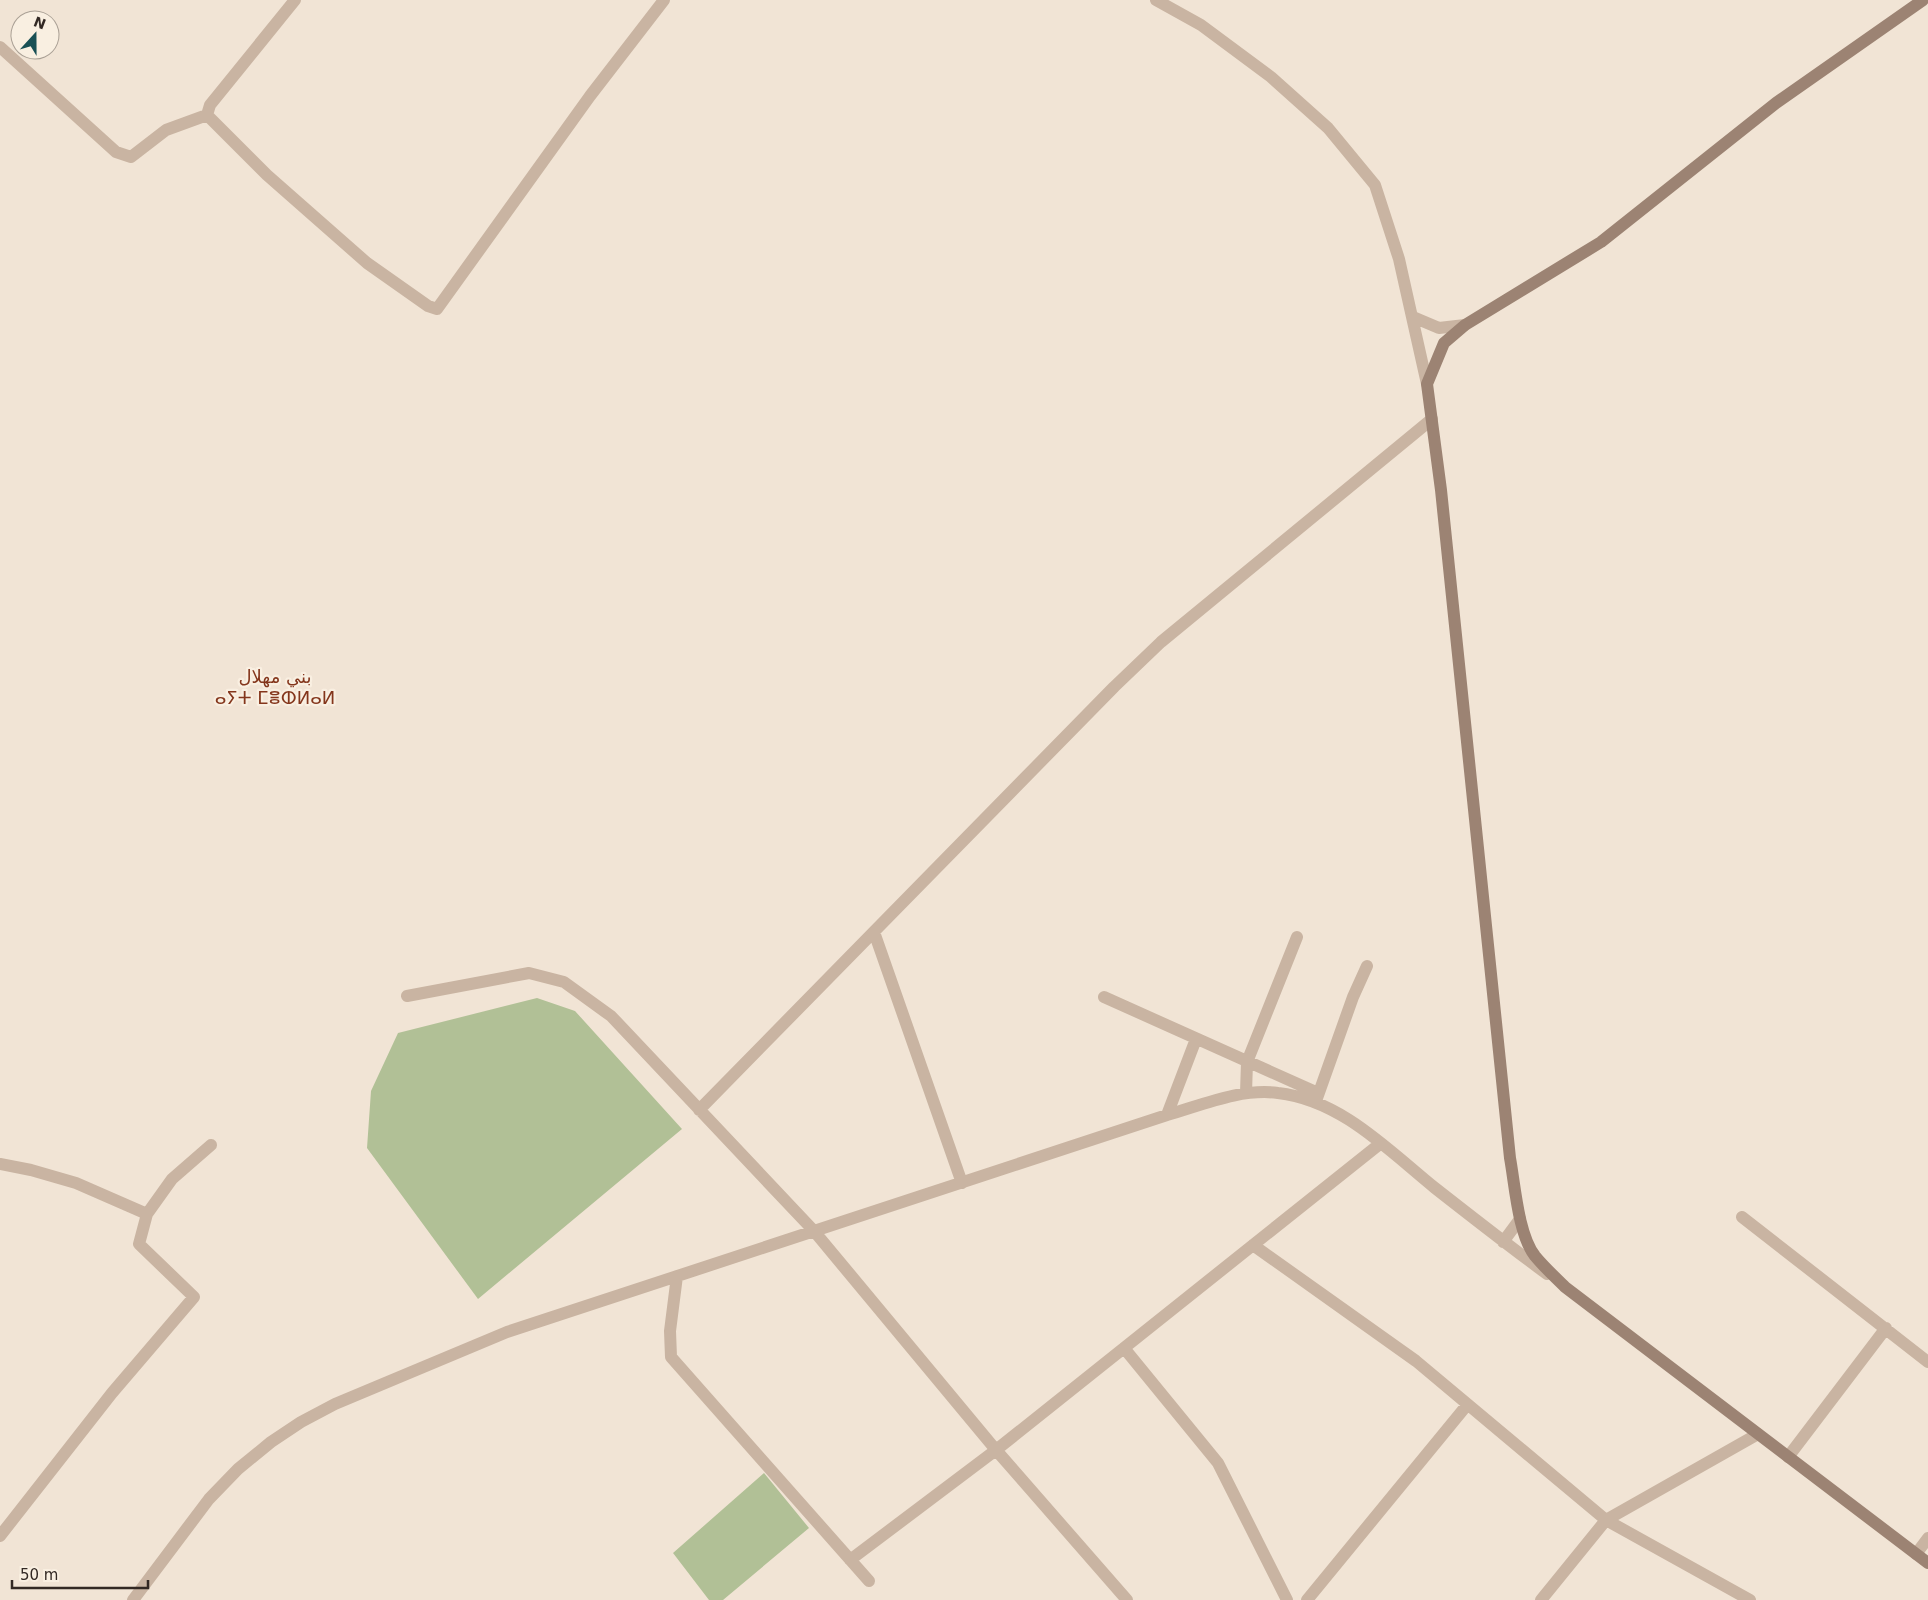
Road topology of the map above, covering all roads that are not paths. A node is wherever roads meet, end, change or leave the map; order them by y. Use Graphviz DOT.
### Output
graph roads {
  1 [pos="295,0"];
  2 [pos="664,0"];
  3 [pos="1156,0"];
  4 [pos="1923,0"];
  5 [pos="0,47"];
  6 [pos="207,114"];
  7 [pos="1413,317"];
  8 [pos="1464,325"];
  9 [pos="1427,384"];
  10 [pos="1432,420"];
  11 [pos="874,932"];
  12 [pos="1297,937"];
  13 [pos="1367,966"];
  14 [pos="407,996"];
  15 [pos="1104,997"];
  16 [pos="1196,1039"];
  17 [pos="1246,1062"];
  18 [pos="1246,1093"];
  19 [pos="1317,1097"];
  20 [pos="699,1110"];
  21 [pos="1167,1116"];
  22 [pos="1381,1144"];
  23 [pos="211,1145"];
  24 [pos="0,1164"];
  25 [pos="962,1183"];
  26 [pos="147,1214"];
  27 [pos="1742,1217"];
  28 [pos="1520,1220"];
  29 [pos="814,1231"];
  30 [pos="1503,1242"];
  31 [pos="1253,1245"];
  32 [pos="677,1276"];
  33 [pos="1565,1287"];
  34 [pos="1886,1328"];
  35 [pos="1124,1348"];
  36 [pos="1928,1362"];
  37 [pos="1468,1405"];
  38 [pos="1758,1434"];
  39 [pos="996,1450"];
  40 [pos="1788,1456"];
  41 [pos="1606,1520"];
  42 [pos="0,1536"];
  43 [pos="1928,1538"];
  44 [pos="1916,1554"];
  45 [pos="850,1560"];
  46 [pos="1928,1563"];
  47 [pos="869,1581"];
  48 [pos="133,1600"];
  49 [pos="1127,1600"];
  50 [pos="1287,1600"];
  51 [pos="1307,1600"];
  52 [pos="1541,1600"];
  53 [pos="1750,1600"];
  1 -- 6 [label="street"];
  2 -- 6 [label="street"];
  3 -- 7 [label="street"];
  4 -- 8 [label="street"];
  5 -- 6 [label="street"];
  7 -- 8 [label="street"];
  7 -- 9 [label="street"];
  8 -- 9 [label="street"];
  9 -- 10 [label="street"];
  10 -- 11 [label="street"];
  10 -- 28 [label="street"];
  11 -- 20 [label="street"];
  11 -- 25 [label="street"];
  12 -- 17 [label="street"];
  13 -- 19 [label="street"];
  14 -- 20 [label="street"];
  15 -- 16 [label="street"];
  16 -- 17 [label="street"];
  16 -- 21 [label="street"];
  17 -- 18 [label="street"];
  17 -- 19 [label="street"];
  18 -- 19 [label="street"];
  18 -- 21 [label="street"];
  19 -- 22 [label="street"];
  20 -- 29 [label="street"];
  21 -- 25 [label="street"];
  22 -- 30 [label="street"];
  22 -- 31 [label="street"];
  23 -- 26 [label="street"];
  24 -- 26 [label="street"];
  25 -- 29 [label="street"];
  26 -- 42 [label="street"];
  27 -- 34 [label="street"];
  28 -- 30 [label="street"];
  28 -- 33 [label="street"];
  29 -- 32 [label="street"];
  29 -- 39 [label="street"];
  30 -- 33 [label="street"];
  31 -- 35 [label="street"];
  31 -- 37 [label="street"];
  32 -- 45 [label="street"];
  32 -- 48 [label="street"];
  33 -- 38 [label="street"];
  34 -- 36 [label="street"];
  34 -- 40 [label="street"];
  35 -- 39 [label="street"];
  35 -- 50 [label="street"];
  37 -- 41 [label="street"];
  37 -- 51 [label="street"];
  38 -- 40 [label="street"];
  38 -- 41 [label="street"];
  39 -- 45 [label="street"];
  39 -- 49 [label="street"];
  40 -- 44 [label="street"];
  41 -- 52 [label="street"];
  41 -- 53 [label="street"];
  43 -- 44 [label="street"];
  44 -- 46 [label="street"];
  45 -- 47 [label="street"];
}
